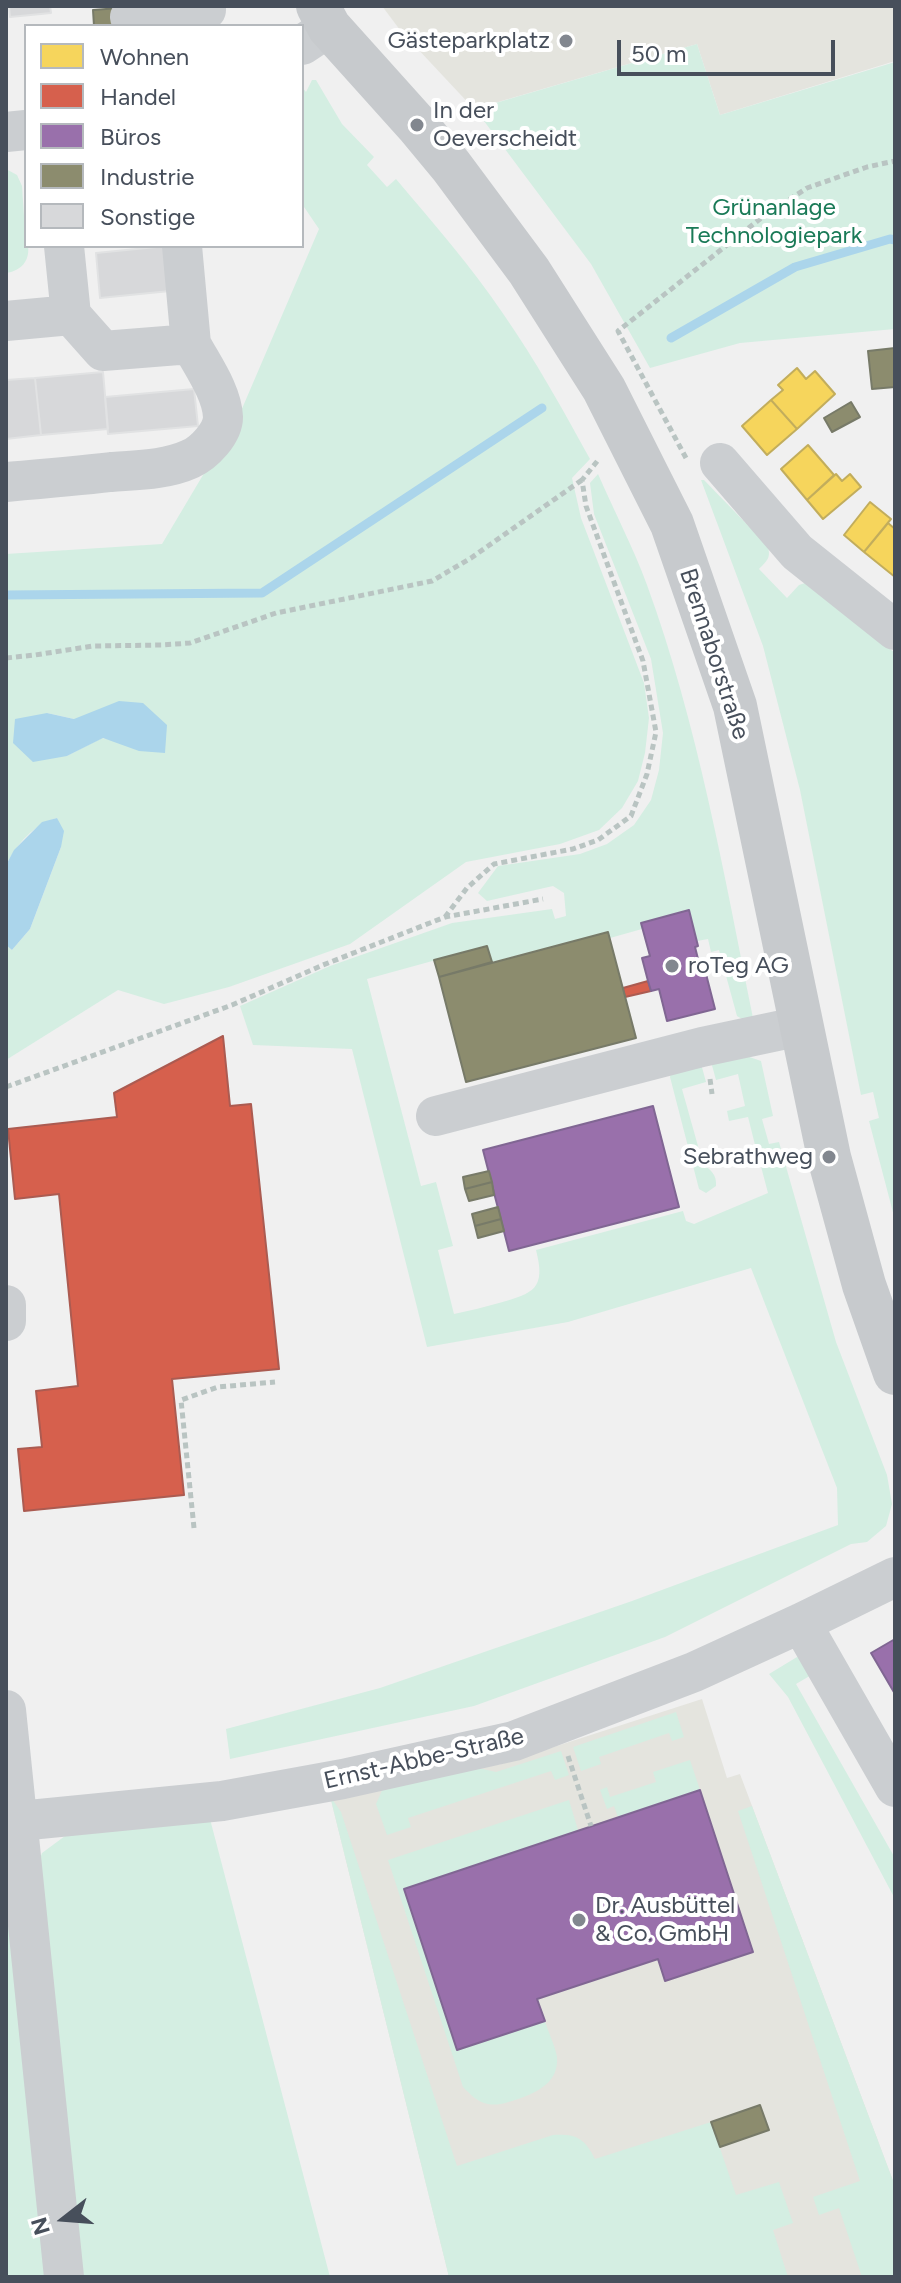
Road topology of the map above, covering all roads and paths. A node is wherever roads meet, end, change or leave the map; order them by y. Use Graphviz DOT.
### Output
graph roads {
  1 [pos="206,10"];
  2 [pos="130,16"];
  3 [pos="310,21"];
  4 [pos="895,161"];
  5 [pos="64,248"];
  6 [pos="182,248"];
  7 [pos="71,315"];
  8 [pos="6,321"];
  9 [pos="191,344"];
  10 [pos="630,439"];
  11 [pos="705,464"];
  12 [pos="582,480"];
  13 [pos="6,482"];
  14 [pos="895,630"];
  15 [pos="6,658"];
  16 [pos="543,899"];
  17 [pos="445,917"];
  18 [pos="801,1026"];
  19 [pos="6,1087"];
  20 [pos="436,1116"];
  21 [pos="6,1305"];
  22 [pos="6,1321"];
  23 [pos="895,1373"];
  24 [pos="275,1382"];
  25 [pos="194,1528"];
  26 [pos="895,1577"];
  27 [pos="801,1623"];
  28 [pos="6,1710"];
  29 [pos="558,1724"];
  30 [pos="895,1787"];
  31 [pos="19,1821"];
  32 [pos="591,1826"];
  33 [pos="64,2277"];
  1 -- 2 [label="street"];
  3 -- 10 [label="main road, Brennaborstraße"];
  4 -- 11 [label="path"];
  5 -- 7 [label="street"];
  6 -- 9 [label="street"];
  7 -- 8 [label="street"];
  7 -- 9 [label="street"];
  9 -- 13 [label="street"];
  10 -- 12 [label="path"];
  10 -- 18 [label="main road, Brennaborstraße"];
  11 -- 14 [label="street"];
  12 -- 15 [label="path"];
  12 -- 17 [label="path"];
  16 -- 17 [label="path"];
  17 -- 19 [label="path"];
  18 -- 20 [label="street"];
  18 -- 23 [label="main road, Brennaborstraße"];
  21 -- 22 [label="street"];
  24 -- 25 [label="path"];
  26 -- 27 [label="street, Ernst-Abbe-Straße"];
  27 -- 29 [label="street, Ernst-Abbe-Straße"];
  27 -- 30 [label="street"];
  28 -- 31 [label="street"];
  29 -- 31 [label="street, Ernst-Abbe-Straße"];
  29 -- 32 [label="path"];
  31 -- 33 [label="street"];
}
